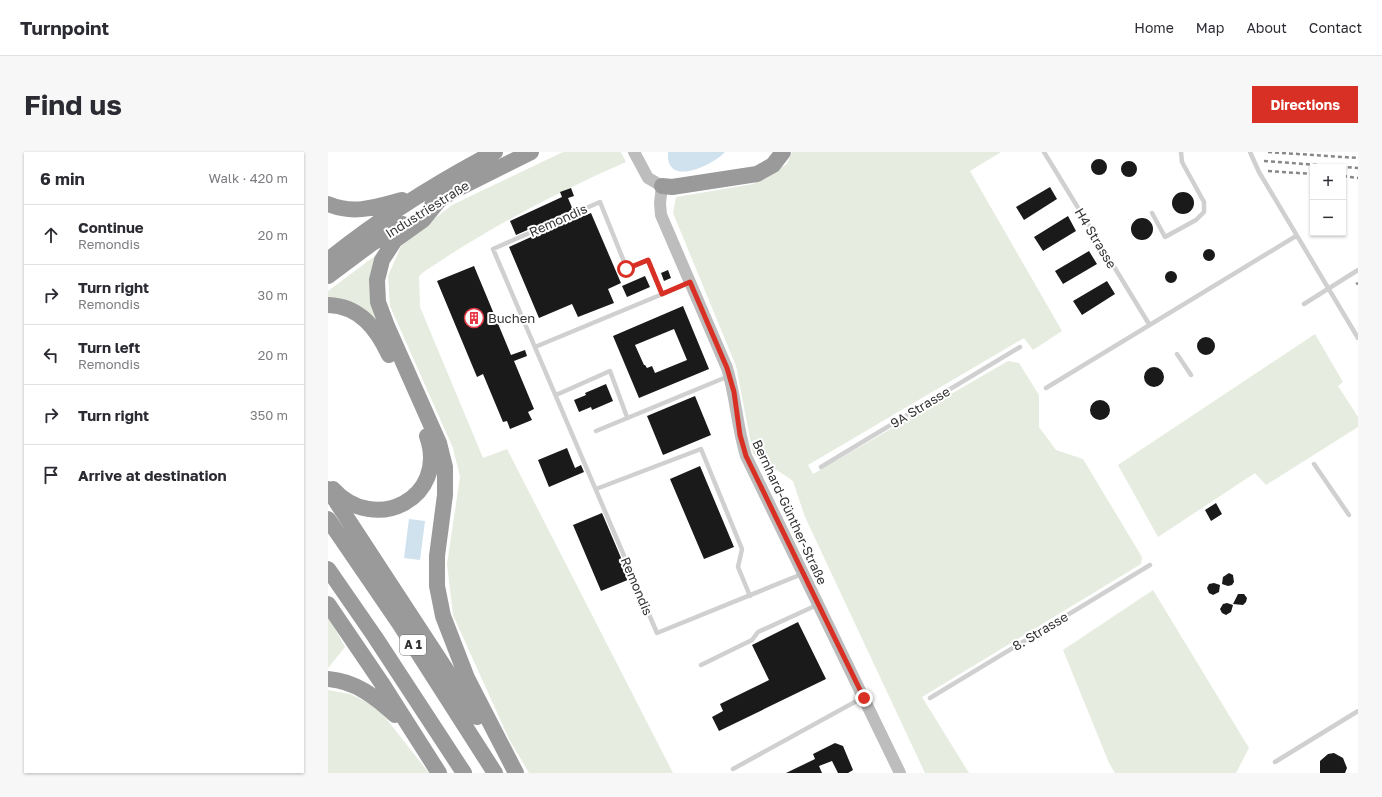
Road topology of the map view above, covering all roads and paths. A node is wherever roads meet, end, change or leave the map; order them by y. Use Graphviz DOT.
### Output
graph roads {
  1 [pos="495,152"];
  2 [pos="531,152"];
  3 [pos="634,152"];
  4 [pos="774,152"];
  5 [pos="783,152"];
  6 [pos="1044,152"];
  7 [pos="1180,152"];
  8 [pos="1250,152"];
  9 [pos="728,177"];
  10 [pos="662,186"];
  11 [pos="417,196"];
  12 [pos="441,198"];
  13 [pos="328,204"];
  14 [pos="1152,213"];
  15 [pos="1296,236"];
  16 [pos="328,260"];
  17 [pos="1358,270"];
  18 [pos="328,276"];
  19 [pos="690,282"];
  20 [pos="1328,288"];
  21 [pos="662,294"];
  22 [pos="1304,304"];
  23 [pos="328,305"];
  24 [pos="1149,324"];
  25 [pos="1358,338"];
  26 [pos="536,346"];
  27 [pos="1020,347"];
  28 [pos="1178,354"];
  29 [pos="1192,375"];
  30 [pos="729,376"];
  31 [pos="1046,388"];
  32 [pos="556,395"];
  33 [pos="628,417"];
  34 [pos="596,431"];
  35 [pos="1314,464"];
  36 [pos="821,467"];
  37 [pos="328,483"];
  38 [pos="328,489"];
  39 [pos="596,490"];
  40 [pos="1349,516"];
  41 [pos="328,519"];
  42 [pos="1150,565"];
  43 [pos="328,569"];
  44 [pos="803,574"];
  45 [pos="750,596"];
  46 [pos="328,604"];
  47 [pos="818,604"];
  48 [pos="701,664"];
  49 [pos="328,679"];
  50 [pos="864,698"];
  51 [pos="930,698"];
  52 [pos="1358,712"];
  53 [pos="1275,762"];
  54 [pos="733,769"];
  55 [pos="438,773"];
  56 [pos="464,773"];
  57 [pos="495,773"];
  58 [pos="515,773"];
  59 [pos="900,773"];
  1 -- 11 [label="highway, Industriestraße"];
  2 -- 12 [label="highway, Industriestraße"];
  3 -- 10 [label="street"];
  4 -- 9 [label="highway"];
  5 -- 9 [label="highway"];
  6 -- 24 [label="lane, H4 Strasse"];
  7 -- 14 [label="lane"];
  8 -- 15 [label="lane"];
  9 -- 10 [label="highway"];
  10 -- 19 [label="street, Bernhard-Günther-Straße"];
  11 -- 13 [label="highway"];
  11 -- 16 [label="highway, Industriestraße"];
  12 -- 18 [label="highway, Industriestraße"];
  12 -- 58 [label="highway"];
  15 -- 20 [label="lane"];
  15 -- 24 [label="lane"];
  17 -- 20 [label="lane"];
  19 -- 21 [label="lane"];
  19 -- 30 [label="street, Bernhard-Günther-Straße"];
  20 -- 22 [label="lane"];
  20 -- 25 [label="lane"];
  21 -- 26 [label="lane"];
  21 -- 26 [label="lane, Remondis"];
  23 -- 37 [label="highway"];
  24 -- 31 [label="lane"];
  26 -- 32 [label="lane, Remondis"];
  27 -- 36 [label="lane, 9A Strasse"];
  28 -- 29 [label="lane"];
  30 -- 33 [label="lane"];
  30 -- 44 [label="street, Bernhard-Günther-Straße"];
  32 -- 33 [label="lane"];
  32 -- 39 [label="lane, Remondis"];
  33 -- 34 [label="lane"];
  35 -- 40 [label="lane"];
  38 -- 58 [label="highway"];
  39 -- 45 [label="lane, Remondis"];
  39 -- 45 [label="lane"];
  41 -- 57 [label="highway, A 1"];
  42 -- 51 [label="lane, 8. Strasse"];
  43 -- 56 [label="highway, A 1"];
  44 -- 45 [label="lane, Remondis"];
  44 -- 47 [label="street, Bernhard-Günther-Straße"];
  46 -- 55 [label="highway"];
  47 -- 48 [label="lane"];
  47 -- 50 [label="street, Bernhard-Günther-Straße"];
  49 -- 55 [label="highway"];
  50 -- 54 [label="lane"];
  50 -- 59 [label="street, Bernhard-Günther-Straße"];
  52 -- 53 [label="lane"];
}
